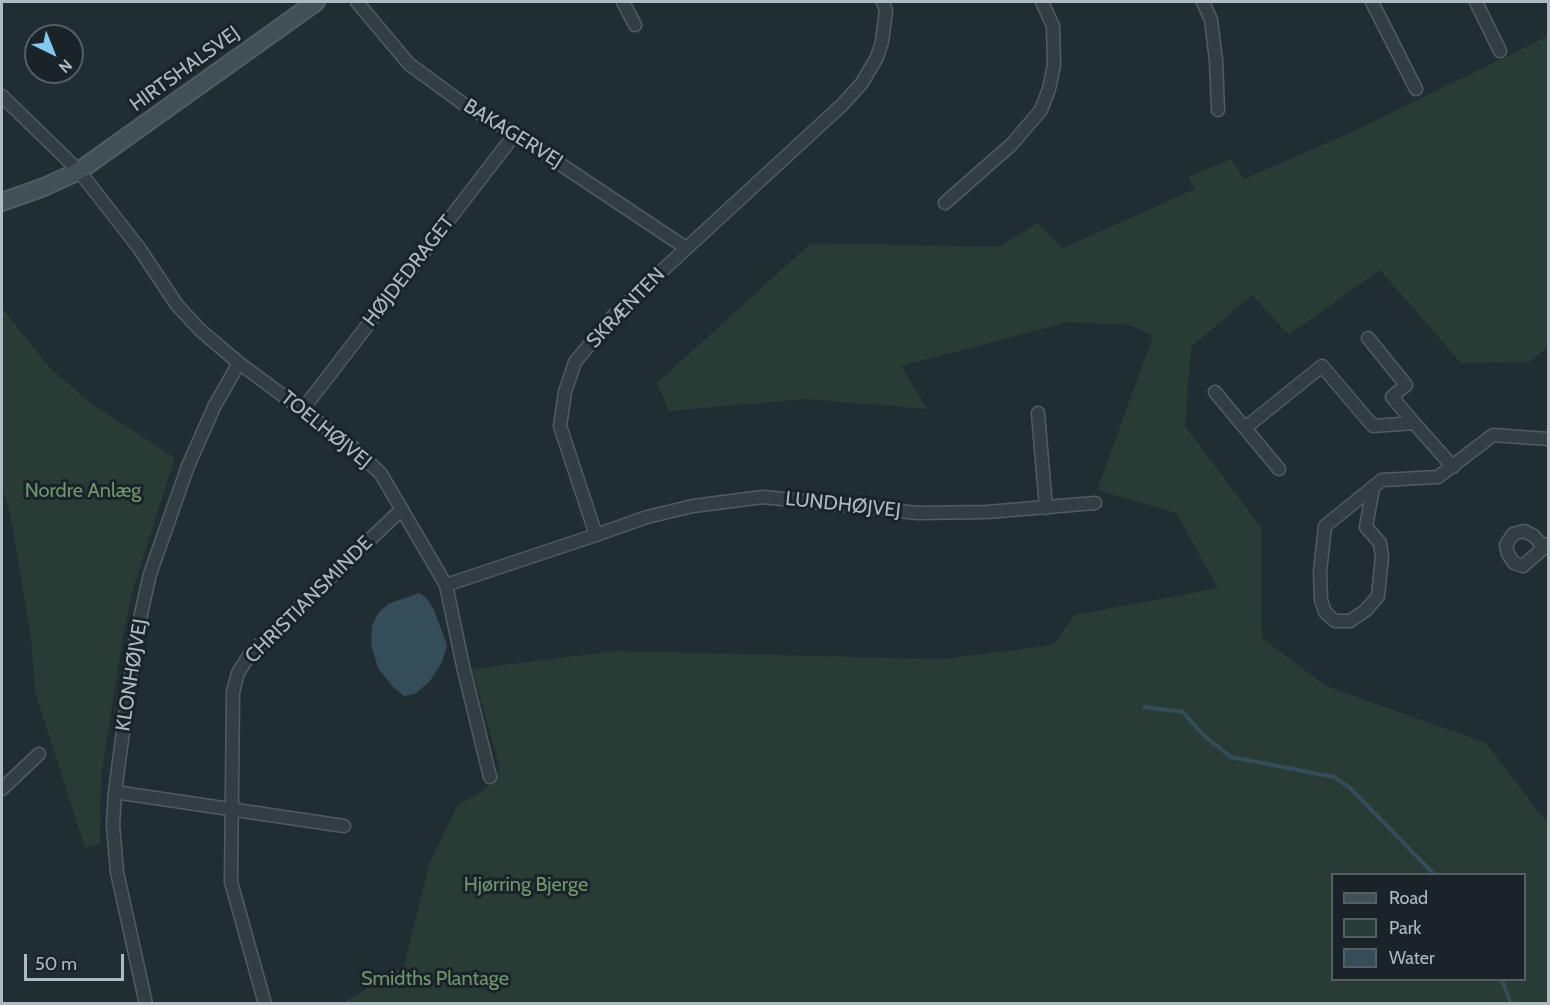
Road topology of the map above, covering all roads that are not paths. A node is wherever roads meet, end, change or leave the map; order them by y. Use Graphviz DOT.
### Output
graph roads {
  1 [pos="315,2"];
  2 [pos="357,2"];
  3 [pos="623,2"];
  4 [pos="884,2"];
  5 [pos="1042,2"];
  6 [pos="1203,2"];
  7 [pos="1372,2"];
  8 [pos="1476,2"];
  9 [pos="636,25"];
  10 [pos="1500,51"];
  11 [pos="1416,89"];
  12 [pos="2,96"];
  13 [pos="1218,110"];
  14 [pos="515,134"];
  15 [pos="79,171"];
  16 [pos="2,202"];
  17 [pos="945,203"];
  18 [pos="686,248"];
  19 [pos="1368,339"];
  20 [pos="239,363"];
  21 [pos="1215,392"];
  22 [pos="303,409"];
  23 [pos="1038,413"];
  24 [pos="1414,423"];
  25 [pos="1245,428"];
  26 [pos="1548,439"];
  27 [pos="1453,467"];
  28 [pos="1280,469"];
  29 [pos="1373,488"];
  30 [pos="1095,502"];
  31 [pos="1046,508"];
  32 [pos="402,509"];
  33 [pos="596,535"];
  34 [pos="446,585"];
  35 [pos="39,754"];
  36 [pos="490,777"];
  37 [pos="2,789"];
  38 [pos="115,792"];
  39 [pos="231,809"];
  40 [pos="344,826"];
  41 [pos="146,1004"];
  42 [pos="265,1004"];
  1 -- 15 [label="street, HIRTSHALSVEJ"];
  2 -- 14 [label="street, BAKAGERVEJ"];
  3 -- 9 [label="street"];
  4 -- 18 [label="street, SKRÆNTEN"];
  5 -- 17 [label="street"];
  6 -- 13 [label="street"];
  7 -- 11 [label="street"];
  8 -- 10 [label="street"];
  12 -- 15 [label="street, TOELHØJVEJ"];
  14 -- 18 [label="street, BAKAGERVEJ"];
  14 -- 22 [label="street, HØJDEDRAGET"];
  15 -- 16 [label="street, HIRTSHALSVEJ"];
  15 -- 20 [label="street, TOELHØJVEJ"];
  18 -- 33 [label="street, SKRÆNTEN"];
  19 -- 24 [label="street"];
  20 -- 22 [label="street, TOELHØJVEJ"];
  20 -- 38 [label="street, KLONHØJVEJ"];
  21 -- 25 [label="street"];
  22 -- 32 [label="street, TOELHØJVEJ"];
  23 -- 31 [label="street"];
  24 -- 25 [label="street"];
  24 -- 27 [label="street"];
  25 -- 28 [label="street"];
  26 -- 27 [label="street"];
  27 -- 29 [label="street"];
  29 -- 29 [label="street"];
  30 -- 31 [label="street, LUNDHØJVEJ"];
  31 -- 33 [label="street, LUNDHØJVEJ"];
  32 -- 34 [label="street, TOELHØJVEJ"];
  32 -- 39 [label="street, CHRISTIANSMINDE"];
  33 -- 34 [label="street"];
  34 -- 36 [label="street, TOELHØJVEJ"];
  35 -- 37 [label="street"];
  38 -- 39 [label="street"];
  38 -- 41 [label="street, KLONHØJVEJ"];
  39 -- 40 [label="street"];
  39 -- 42 [label="street, CHRISTIANSMINDE"];
}
